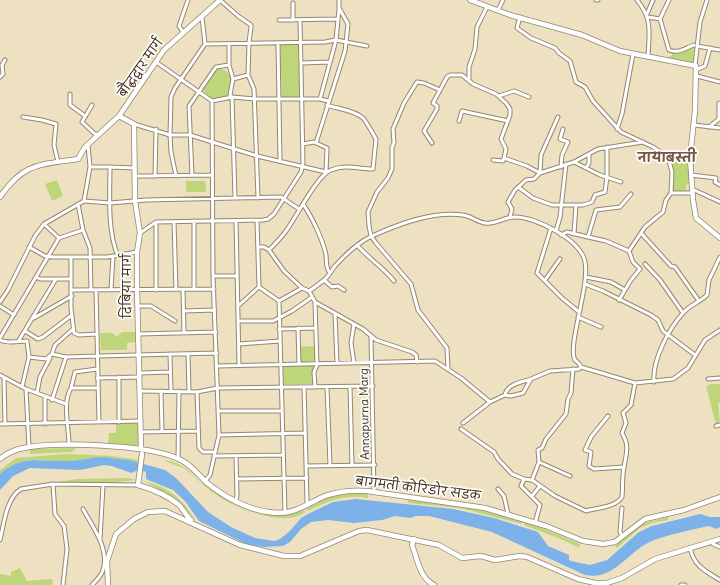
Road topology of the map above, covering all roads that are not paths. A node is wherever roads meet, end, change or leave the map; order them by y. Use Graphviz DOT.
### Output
graph roads {
  1 [pos="188,0"];
  2 [pos="220,0"];
  3 [pos="338,0"];
  4 [pos="470,0"];
  5 [pos="503,0"];
  6 [pos="637,0"];
  7 [pos="653,0"];
  8 [pos="669,0"];
  9 [pos="707,0"];
  10 [pos="293,3"];
  11 [pos="487,6"];
  12 [pos="339,8"];
  13 [pos="498,10"];
  14 [pos="647,16"];
  15 [pos="202,17"];
  16 [pos="520,17"];
  17 [pos="337,19"];
  18 [pos="660,19"];
  19 [pos="279,20"];
  20 [pos="293,20"];
  21 [pos="300,20"];
  22 [pos="183,32"];
  23 [pos="336,40"];
  24 [pos="346,42"];
  25 [pos="301,43"];
  26 [pos="205,44"];
  27 [pos="229,44"];
  28 [pos="249,44"];
  29 [pos="278,44"];
  30 [pos="367,46"];
  31 [pos="696,46"];
  32 [pos="710,48"];
  33 [pos="720,50"];
  34 [pos="633,54"];
  35 [pos="648,57"];
  36 [pos="5,60"];
  37 [pos="156,62"];
  38 [pos="330,62"];
  39 [pos="302,63"];
  40 [pos="229,65"];
  41 [pos="696,67"];
  42 [pos="248,75"];
  43 [pos="697,76"];
  44 [pos="0,77"];
  45 [pos="181,78"];
  46 [pos="233,79"];
  47 [pos="469,79"];
  48 [pos="720,82"];
  49 [pos="199,90"];
  50 [pos="440,90"];
  51 [pos="70,94"];
  52 [pos="499,96"];
  53 [pos="232,97"];
  54 [pos="529,97"];
  55 [pos="255,99"];
  56 [pos="320,99"];
  57 [pos="212,100"];
  58 [pos="279,100"];
  59 [pos="302,100"];
  60 [pos="328,101"];
  61 [pos="719,103"];
  62 [pos="92,105"];
  63 [pos="327,105"];
  64 [pos="85,116"];
  65 [pos="119,116"];
  66 [pos="23,117"];
  67 [pos="558,117"];
  68 [pos="458,121"];
  69 [pos="508,121"];
  70 [pos="134,124"];
  71 [pos="694,125"];
  72 [pos="710,127"];
  73 [pos="720,128"];
  74 [pos="156,129"];
  75 [pos="564,129"];
  76 [pos="617,129"];
  77 [pos="99,135"];
  78 [pos="170,135"];
  79 [pos="190,136"];
  80 [pos="213,142"];
  81 [pos="644,142"];
  82 [pos="316,143"];
  83 [pos="432,143"];
  84 [pos="303,144"];
  85 [pos="88,145"];
  86 [pos="607,147"];
  87 [pos="234,149"];
  88 [pos="589,155"];
  89 [pos="257,156"];
  90 [pos="504,158"];
  91 [pos="493,160"];
  92 [pos="280,161"];
  93 [pos="58,162"];
  94 [pos="574,162"];
  95 [pos="566,164"];
  96 [pos="303,166"];
  97 [pos="90,167"];
  98 [pos="561,167"];
  99 [pos="110,168"];
  100 [pos="135,168"];
  101 [pos="586,168"];
  102 [pos="326,172"];
  103 [pos="540,173"];
  104 [pos="192,175"];
  105 [pos="212,175"];
  106 [pos="691,175"];
  107 [pos="136,176"];
  108 [pos="155,176"];
  109 [pos="176,176"];
  110 [pos="607,177"];
  111 [pos="718,178"];
  112 [pos="621,182"];
  113 [pos="720,185"];
  114 [pos="518,187"];
  115 [pos="692,191"];
  116 [pos="672,192"];
  117 [pos="631,194"];
  118 [pos="0,197"];
  119 [pos="212,198"];
  120 [pos="235,198"];
  121 [pos="258,198"];
  122 [pos="283,198"];
  123 [pos="84,201"];
  124 [pos="135,201"];
  125 [pos="110,202"];
  126 [pos="720,202"];
  127 [pos="78,204"];
  128 [pos="303,204"];
  129 [pos="562,204"];
  130 [pos="576,205"];
  131 [pos="299,209"];
  132 [pos="510,218"];
  133 [pos="212,221"];
  134 [pos="236,221"];
  135 [pos="257,221"];
  136 [pos="156,222"];
  137 [pos="174,222"];
  138 [pos="194,222"];
  139 [pos="44,224"];
  140 [pos="550,228"];
  141 [pos="83,230"];
  142 [pos="556,231"];
  143 [pos="140,233"];
  144 [pos="641,233"];
  145 [pos="574,234"];
  146 [pos="561,235"];
  147 [pos="371,236"];
  148 [pos="588,237"];
  149 [pos="59,238"];
  150 [pos="720,238"];
  151 [pos="357,245"];
  152 [pos="30,247"];
  153 [pos="258,247"];
  154 [pos="269,250"];
  155 [pos="629,251"];
  156 [pos="137,252"];
  157 [pos="113,256"];
  158 [pos="118,256"];
  159 [pos="48,257"];
  160 [pos="91,257"];
  161 [pos="720,257"];
  162 [pos="71,258"];
  163 [pos="560,259"];
  164 [pos="645,264"];
  165 [pos="330,273"];
  166 [pos="213,276"];
  167 [pos="237,276"];
  168 [pos="36,277"];
  169 [pos="586,277"];
  170 [pos="56,279"];
  171 [pos="71,279"];
  172 [pos="324,280"];
  173 [pos="545,280"];
  174 [pos="394,281"];
  175 [pos="585,284"];
  176 [pos="259,287"];
  177 [pos="302,288"];
  178 [pos="137,289"];
  179 [pos="194,289"];
  180 [pos="214,289"];
  181 [pos="72,290"];
  182 [pos="92,290"];
  183 [pos="96,290"];
  184 [pos="111,290"];
  185 [pos="156,290"];
  186 [pos="176,290"];
  187 [pos="183,290"];
  188 [pos="344,290"];
  189 [pos="625,290"];
  190 [pos="309,291"];
  191 [pos="72,296"];
  192 [pos="312,297"];
  193 [pos="619,300"];
  194 [pos="279,301"];
  195 [pos="699,301"];
  196 [pos="0,302"];
  197 [pos="315,302"];
  198 [pos="0,306"];
  199 [pos="138,306"];
  200 [pos="238,306"];
  201 [pos="215,310"];
  202 [pos="184,311"];
  203 [pos="579,312"];
  204 [pos="683,313"];
  205 [pos="336,314"];
  206 [pos="14,315"];
  207 [pos="72,315"];
  208 [pos="578,317"];
  209 [pos="32,319"];
  210 [pos="279,319"];
  211 [pos="175,321"];
  212 [pos="238,321"];
  213 [pos="354,324"];
  214 [pos="601,327"];
  215 [pos="298,328"];
  216 [pos="316,328"];
  217 [pos="73,329"];
  218 [pos="279,329"];
  219 [pos="720,330"];
  220 [pos="25,331"];
  221 [pos="216,332"];
  222 [pos="184,333"];
  223 [pos="96,334"];
  224 [pos="139,334"];
  225 [pos="669,335"];
  226 [pos="371,336"];
  227 [pos="0,339"];
  228 [pos="19,340"];
  229 [pos="280,341"];
  230 [pos="238,344"];
  231 [pos="217,353"];
  232 [pos="170,354"];
  233 [pos="188,354"];
  234 [pos="140,355"];
  235 [pos="695,355"];
  236 [pos="51,356"];
  237 [pos="97,356"];
  238 [pos="29,357"];
  239 [pos="66,357"];
  240 [pos="354,362"];
  241 [pos="372,362"];
  242 [pos="416,362"];
  243 [pos="337,363"];
  244 [pos="299,364"];
  245 [pos="239,365"];
  246 [pos="282,365"];
  247 [pos="317,365"];
  248 [pos="217,366"];
  249 [pos="581,367"];
  250 [pos="97,369"];
  251 [pos="448,369"];
  252 [pos="573,369"];
  253 [pos="170,372"];
  254 [pos="0,375"];
  255 [pos="140,375"];
  256 [pos="4,377"];
  257 [pos="119,377"];
  258 [pos="97,378"];
  259 [pos="720,378"];
  260 [pos="531,379"];
  261 [pos="708,379"];
  262 [pos="654,382"];
  263 [pos="635,383"];
  264 [pos="350,386"];
  265 [pos="373,386"];
  266 [pos="22,387"];
  267 [pos="304,387"];
  268 [pos="315,387"];
  269 [pos="327,387"];
  270 [pos="71,388"];
  271 [pos="97,388"];
  272 [pos="218,388"];
  273 [pos="282,388"];
  274 [pos="26,389"];
  275 [pos="0,391"];
  276 [pos="4,391"];
  277 [pos="140,391"];
  278 [pos="161,391"];
  279 [pos="170,391"];
  280 [pos="178,392"];
  281 [pos="189,392"];
  282 [pos="197,392"];
  283 [pos="37,393"];
  284 [pos="505,395"];
  285 [pos="45,397"];
  286 [pos="52,400"];
  287 [pos="490,402"];
  288 [pos="66,404"];
  289 [pos="0,406"];
  290 [pos="4,406"];
  291 [pos="282,411"];
  292 [pos="219,412"];
  293 [pos="608,416"];
  294 [pos="141,421"];
  295 [pos="99,422"];
  296 [pos="119,422"];
  297 [pos="69,423"];
  298 [pos="463,423"];
  299 [pos="0,424"];
  300 [pos="4,424"];
  301 [pos="28,424"];
  302 [pos="45,424"];
  303 [pos="461,428"];
  304 [pos="178,431"];
  305 [pos="198,431"];
  306 [pos="141,432"];
  307 [pos="162,432"];
  308 [pos="282,433"];
  309 [pos="305,433"];
  310 [pos="219,435"];
  311 [pos="70,445"];
  312 [pos="28,447"];
  313 [pos="142,448"];
  314 [pos="215,452"];
  315 [pos="142,454"];
  316 [pos="283,455"];
  317 [pos="214,456"];
  318 [pos="236,456"];
  319 [pos="0,458"];
  320 [pos="178,459"];
  321 [pos="539,462"];
  322 [pos="375,464"];
  323 [pos="330,465"];
  324 [pos="352,465"];
  325 [pos="306,466"];
  326 [pos="624,467"];
  327 [pos="570,476"];
  328 [pos="307,478"];
  329 [pos="237,479"];
  330 [pos="284,479"];
  331 [pos="524,479"];
  332 [pos="532,480"];
  333 [pos="205,481"];
  334 [pos="53,484"];
  335 [pos="103,485"];
  336 [pos="138,485"];
  337 [pos="540,486"];
  338 [pos="498,489"];
  339 [pos="374,492"];
  340 [pos="532,496"];
  341 [pos="720,497"];
  342 [pos="236,500"];
  343 [pos="309,504"];
  344 [pos="622,508"];
  345 [pos="83,509"];
  346 [pos="285,512"];
  347 [pos="508,514"];
  348 [pos="535,523"];
  349 [pos="198,526"];
  350 [pos="622,537"];
  351 [pos="414,539"];
  352 [pos="720,539"];
  353 [pos="0,540"];
  354 [pos="100,541"];
  355 [pos="714,541"];
  356 [pos="690,548"];
  357 [pos="720,548"];
  358 [pos="720,580"];
  359 [pos="63,585"];
  360 [pos="92,585"];
  361 [pos="108,585"];
  362 [pos="434,585"];
  363 [pos="682,585"];
  364 [pos="685,585"];
  1 -- 22 [label="street"];
  2 -- 15 [label="main road, बौद्धद्वार मार्ग"];
  2 -- 28 [label="street"];
  3 -- 12 [label="street"];
  4 -- 11 [label="main road"];
  5 -- 13 [label="street"];
  6 -- 14 [label="street"];
  7 -- 14 [label="street"];
  8 -- 18 [label="street"];
  9 -- 31 [label="street"];
  10 -- 20 [label="street"];
  11 -- 13 [label="main road"];
  11 -- 47 [label="street"];
  12 -- 17 [label="street"];
  12 -- 24 [label="street"];
  13 -- 16 [label="main road"];
  14 -- 18 [label="street"];
  14 -- 35 [label="street"];
  15 -- 22 [label="main road, बौद्धद्वार मार्ग"];
  15 -- 26 [label="street"];
  16 -- 34 [label="main road"];
  16 -- 76 [label="street"];
  17 -- 21 [label="street"];
  17 -- 23 [label="street"];
  18 -- 31 [label="street"];
  19 -- 20 [label="street"];
  20 -- 21 [label="street"];
  21 -- 25 [label="street"];
  22 -- 37 [label="main road, बौद्धद्वार मार्ग"];
  23 -- 24 [label="street"];
  23 -- 25 [label="street"];
  23 -- 38 [label="street"];
  24 -- 30 [label="street"];
  24 -- 60 [label="street"];
  25 -- 29 [label="street"];
  25 -- 39 [label="street"];
  26 -- 27 [label="street"];
  26 -- 45 [label="street"];
  27 -- 28 [label="street"];
  27 -- 40 [label="street"];
  28 -- 29 [label="street"];
  28 -- 42 [label="street"];
  29 -- 58 [label="street"];
  31 -- 32 [label="street"];
  31 -- 41 [label="street"];
  32 -- 33 [label="street"];
  32 -- 41 [label="street"];
  34 -- 35 [label="main road"];
  34 -- 76 [label="street"];
  35 -- 41 [label="main road"];
  36 -- 44 [label="street"];
  37 -- 45 [label="street"];
  37 -- 65 [label="main road, बौद्धद्वार मार्ग"];
  38 -- 39 [label="street"];
  38 -- 56 [label="street"];
  39 -- 59 [label="street"];
  40 -- 46 [label="street"];
  40 -- 49 [label="street"];
  41 -- 43 [label="main road"];
  42 -- 46 [label="street"];
  42 -- 55 [label="street"];
  43 -- 48 [label="street"];
  43 -- 71 [label="main road"];
  45 -- 49 [label="street"];
  45 -- 78 [label="street"];
  46 -- 53 [label="street"];
  47 -- 50 [label="street"];
  47 -- 52 [label="street"];
  49 -- 57 [label="street"];
  49 -- 79 [label="street"];
  50 -- 83 [label="street"];
  50 -- 147 [label="street"];
  51 -- 64 [label="street"];
  52 -- 54 [label="street"];
  52 -- 69 [label="street"];
  53 -- 55 [label="street"];
  53 -- 57 [label="street"];
  53 -- 87 [label="street"];
  55 -- 58 [label="street"];
  55 -- 89 [label="street"];
  56 -- 59 [label="street"];
  56 -- 60 [label="street"];
  57 -- 80 [label="street"];
  58 -- 59 [label="street"];
  58 -- 92 [label="street"];
  59 -- 84 [label="street"];
  60 -- 63 [label="street"];
  61 -- 72 [label="street"];
  62 -- 64 [label="street"];
  63 -- 82 [label="street"];
  63 -- 102 [label="street"];
  64 -- 77 [label="street"];
  65 -- 70 [label="main road"];
  65 -- 77 [label="main road, बौद्धद्वार मार्ग"];
  66 -- 93 [label="street"];
  67 -- 103 [label="street"];
  68 -- 69 [label="street"];
  69 -- 90 [label="street"];
  70 -- 74 [label="street"];
  70 -- 100 [label="main road, दिबिया मार्ग"];
  71 -- 72 [label="street"];
  71 -- 106 [label="main road"];
  72 -- 73 [label="street"];
  74 -- 78 [label="street"];
  74 -- 108 [label="street"];
  75 -- 98 [label="street"];
  76 -- 81 [label="street"];
  77 -- 85 [label="main road, बौद्धद्वार मार्ग"];
  78 -- 79 [label="street"];
  78 -- 109 [label="street"];
  79 -- 80 [label="street"];
  79 -- 104 [label="street"];
  80 -- 87 [label="street"];
  80 -- 105 [label="street"];
  81 -- 86 [label="street"];
  81 -- 116 [label="street"];
  82 -- 84 [label="street"];
  82 -- 102 [label="street"];
  84 -- 96 [label="street"];
  85 -- 93 [label="main road, बौद्धद्वार मार्ग"];
  85 -- 97 [label="street"];
  86 -- 88 [label="street"];
  86 -- 110 [label="street"];
  87 -- 89 [label="street"];
  87 -- 120 [label="street"];
  88 -- 94 [label="street"];
  88 -- 101 [label="street"];
  89 -- 92 [label="street"];
  89 -- 121 [label="street"];
  90 -- 91 [label="street"];
  90 -- 103 [label="street"];
  92 -- 96 [label="street"];
  93 -- 118 [label="main road, बौद्धद्वार मार्ग"];
  94 -- 95 [label="street"];
  94 -- 101 [label="street"];
  95 -- 98 [label="street"];
  95 -- 129 [label="street"];
  96 -- 102 [label="street"];
  96 -- 122 [label="street"];
  97 -- 99 [label="street"];
  97 -- 123 [label="street"];
  98 -- 103 [label="street"];
  99 -- 100 [label="street"];
  99 -- 125 [label="street"];
  100 -- 107 [label="main road, दिबिया मार्ग"];
  101 -- 110 [label="street"];
  102 -- 128 [label="street"];
  103 -- 114 [label="street"];
  104 -- 105 [label="street"];
  104 -- 109 [label="street"];
  105 -- 119 [label="street"];
  106 -- 111 [label="street"];
  106 -- 115 [label="main road"];
  107 -- 108 [label="street"];
  107 -- 124 [label="main road, दिबिया मार्ग"];
  108 -- 109 [label="street"];
  110 -- 112 [label="street"];
  110 -- 130 [label="street"];
  111 -- 113 [label="street"];
  114 -- 129 [label="street"];
  114 -- 132 [label="street"];
  115 -- 116 [label="street"];
  115 -- 126 [label="street"];
  115 -- 150 [label="main road"];
  116 -- 144 [label="street"];
  117 -- 148 [label="street"];
  119 -- 120 [label="street"];
  119 -- 124 [label="street"];
  119 -- 133 [label="street"];
  120 -- 121 [label="street"];
  121 -- 122 [label="street"];
  122 -- 131 [label="street"];
  122 -- 135 [label="street"];
  123 -- 125 [label="street"];
  123 -- 127 [label="street"];
  124 -- 125 [label="street"];
  124 -- 143 [label="main road, दिबिया मार्ग"];
  125 -- 158 [label="street"];
  127 -- 139 [label="street"];
  127 -- 141 [label="street"];
  128 -- 131 [label="street"];
  128 -- 165 [label="street"];
  129 -- 130 [label="street"];
  129 -- 142 [label="street"];
  130 -- 145 [label="street"];
  131 -- 154 [label="street"];
  132 -- 140 [label="street"];
  132 -- 147 [label="street"];
  133 -- 134 [label="street"];
  133 -- 138 [label="street"];
  133 -- 166 [label="street"];
  134 -- 135 [label="street"];
  134 -- 167 [label="street"];
  135 -- 153 [label="street"];
  136 -- 137 [label="street"];
  136 -- 143 [label="street"];
  136 -- 185 [label="street"];
  137 -- 138 [label="street"];
  137 -- 186 [label="street"];
  138 -- 179 [label="street"];
  139 -- 149 [label="street"];
  139 -- 152 [label="street"];
  140 -- 142 [label="street"];
  140 -- 173 [label="street"];
  141 -- 149 [label="street"];
  141 -- 160 [label="street"];
  142 -- 146 [label="street"];
  143 -- 156 [label="main road, दिबिया मार्ग"];
  144 -- 155 [label="street"];
  144 -- 195 [label="street"];
  145 -- 146 [label="street"];
  145 -- 148 [label="street"];
  146 -- 169 [label="street"];
  147 -- 151 [label="street"];
  147 -- 251 [label="street"];
  148 -- 155 [label="street"];
  149 -- 159 [label="street"];
  151 -- 165 [label="street"];
  151 -- 174 [label="street"];
  152 -- 159 [label="street"];
  152 -- 196 [label="street"];
  153 -- 154 [label="street"];
  153 -- 176 [label="street"];
  154 -- 177 [label="street"];
  155 -- 189 [label="street"];
  156 -- 158 [label="street"];
  156 -- 178 [label="main road, दिबिया मार्ग"];
  157 -- 158 [label="street"];
  157 -- 160 [label="street"];
  157 -- 184 [label="street"];
  159 -- 162 [label="street"];
  159 -- 168 [label="street"];
  160 -- 162 [label="street"];
  160 -- 182 [label="street"];
  161 -- 195 [label="street"];
  162 -- 171 [label="street"];
  163 -- 173 [label="street"];
  164 -- 204 [label="street"];
  165 -- 172 [label="street"];
  166 -- 167 [label="street"];
  166 -- 180 [label="street"];
  167 -- 200 [label="street"];
  168 -- 170 [label="street"];
  168 -- 206 [label="street"];
  169 -- 175 [label="street"];
  169 -- 189 [label="street"];
  170 -- 171 [label="street"];
  170 -- 209 [label="street"];
  171 -- 181 [label="street"];
  172 -- 188 [label="street"];
  172 -- 190 [label="street"];
  173 -- 203 [label="street"];
  175 -- 193 [label="street"];
  175 -- 203 [label="street"];
  176 -- 194 [label="street"];
  176 -- 200 [label="street"];
  177 -- 190 [label="street"];
  177 -- 194 [label="street"];
  178 -- 184 [label="street"];
  178 -- 185 [label="street"];
  178 -- 199 [label="main road, दिबिया मार्ग"];
  179 -- 180 [label="street"];
  179 -- 187 [label="street"];
  180 -- 201 [label="street"];
  181 -- 182 [label="street"];
  181 -- 191 [label="street"];
  182 -- 183 [label="street"];
  183 -- 184 [label="street"];
  183 -- 223 [label="street"];
  185 -- 186 [label="street"];
  186 -- 187 [label="street"];
  187 -- 202 [label="street"];
  189 -- 193 [label="street"];
  190 -- 192 [label="street"];
  191 -- 207 [label="street"];
  191 -- 209 [label="street"];
  192 -- 197 [label="street"];
  192 -- 210 [label="street"];
  193 -- 225 [label="street"];
  194 -- 210 [label="street"];
  195 -- 204 [label="street"];
  197 -- 205 [label="street"];
  197 -- 216 [label="street"];
  198 -- 206 [label="street"];
  199 -- 211 [label="street"];
  199 -- 224 [label="main road, दिबिया मार्ग"];
  200 -- 212 [label="street"];
  201 -- 202 [label="street"];
  201 -- 221 [label="street"];
  202 -- 222 [label="street"];
  203 -- 208 [label="street"];
  204 -- 225 [label="street"];
  205 -- 213 [label="street"];
  205 -- 243 [label="street"];
  206 -- 227 [label="street"];
  207 -- 217 [label="street"];
  207 -- 220 [label="street"];
  208 -- 214 [label="street"];
  208 -- 249 [label="street"];
  209 -- 220 [label="street"];
  210 -- 212 [label="street"];
  210 -- 218 [label="street"];
  212 -- 230 [label="street"];
  213 -- 226 [label="street"];
  213 -- 240 [label="street"];
  215 -- 216 [label="street"];
  215 -- 218 [label="street"];
  215 -- 244 [label="street"];
  216 -- 247 [label="street"];
  217 -- 223 [label="street"];
  217 -- 236 [label="street"];
  218 -- 229 [label="street"];
  219 -- 235 [label="street"];
  220 -- 228 [label="street"];
  221 -- 222 [label="street"];
  221 -- 231 [label="street"];
  222 -- 224 [label="street"];
  223 -- 237 [label="street"];
  224 -- 234 [label="main road, दिबिया मार्ग"];
  225 -- 235 [label="street"];
  225 -- 262 [label="street"];
  226 -- 241 [label="street, Annapurna Marg"];
  226 -- 242 [label="street"];
  227 -- 228 [label="street"];
  228 -- 238 [label="street"];
  229 -- 230 [label="street"];
  229 -- 246 [label="street"];
  230 -- 245 [label="street"];
  231 -- 233 [label="street"];
  231 -- 248 [label="street"];
  232 -- 233 [label="street"];
  232 -- 234 [label="street"];
  232 -- 253 [label="street"];
  233 -- 281 [label="street"];
  234 -- 237 [label="street"];
  234 -- 255 [label="main road, दिबिया मार्ग"];
  235 -- 262 [label="street"];
  236 -- 238 [label="street"];
  236 -- 239 [label="street"];
  236 -- 283 [label="street"];
  237 -- 239 [label="street"];
  237 -- 250 [label="street"];
  238 -- 266 [label="street"];
  239 -- 286 [label="street"];
  240 -- 241 [label="street"];
  240 -- 243 [label="street"];
  241 -- 242 [label="street"];
  241 -- 265 [label="street, Annapurna Marg"];
  242 -- 251 [label="street"];
  243 -- 247 [label="street"];
  244 -- 246 [label="street"];
  244 -- 247 [label="street"];
  245 -- 246 [label="street"];
  245 -- 248 [label="street"];
  246 -- 273 [label="street"];
  247 -- 268 [label="street"];
  248 -- 272 [label="street"];
  249 -- 252 [label="street"];
  249 -- 263 [label="street"];
  250 -- 258 [label="street"];
  250 -- 270 [label="street"];
  251 -- 287 [label="street"];
  252 -- 260 [label="street"];
  252 -- 321 [label="street"];
  253 -- 255 [label="street"];
  253 -- 279 [label="street"];
  254 -- 256 [label="street"];
  255 -- 257 [label="street"];
  255 -- 277 [label="main road, दिबिया मार्ग"];
  256 -- 266 [label="street"];
  256 -- 276 [label="street"];
  257 -- 258 [label="street"];
  257 -- 296 [label="street"];
  258 -- 271 [label="street"];
  259 -- 261 [label="street"];
  260 -- 284 [label="street"];
  260 -- 284 [label="street"];
  262 -- 263 [label="street"];
  263 -- 326 [label="street"];
  264 -- 265 [label="street"];
  264 -- 269 [label="street"];
  264 -- 324 [label="street"];
  265 -- 322 [label="street, Annapurna Marg"];
  266 -- 274 [label="street"];
  267 -- 268 [label="street"];
  267 -- 273 [label="street"];
  267 -- 309 [label="street"];
  268 -- 269 [label="street"];
  269 -- 323 [label="street"];
  270 -- 271 [label="street"];
  270 -- 288 [label="street"];
  271 -- 295 [label="street"];
  272 -- 273 [label="street"];
  272 -- 282 [label="street"];
  272 -- 292 [label="street"];
  273 -- 291 [label="street"];
  274 -- 283 [label="street"];
  274 -- 301 [label="street"];
  275 -- 276 [label="street"];
  276 -- 290 [label="street"];
  277 -- 278 [label="street"];
  277 -- 294 [label="main road, दिबिया मार्ग"];
  278 -- 279 [label="street"];
  278 -- 307 [label="street"];
  279 -- 280 [label="street"];
  280 -- 281 [label="street"];
  280 -- 304 [label="street"];
  281 -- 282 [label="street"];
  282 -- 305 [label="street"];
  283 -- 285 [label="street"];
  284 -- 287 [label="street"];
  285 -- 286 [label="street"];
  285 -- 302 [label="street"];
  286 -- 288 [label="street"];
  287 -- 298 [label="street"];
  288 -- 297 [label="street"];
  289 -- 290 [label="street"];
  290 -- 300 [label="street"];
  291 -- 292 [label="street"];
  291 -- 308 [label="street"];
  292 -- 310 [label="street"];
  293 -- 326 [label="street"];
  294 -- 296 [label="street"];
  294 -- 306 [label="main road, दिबिया मार्ग"];
  295 -- 296 [label="street"];
  295 -- 297 [label="street"];
  297 -- 302 [label="street"];
  297 -- 311 [label="street"];
  299 -- 300 [label="street"];
  300 -- 301 [label="street"];
  301 -- 302 [label="street"];
  301 -- 312 [label="street"];
  303 -- 331 [label="street"];
  304 -- 305 [label="street"];
  304 -- 307 [label="street"];
  304 -- 320 [label="street"];
  305 -- 314 [label="street"];
  306 -- 307 [label="street"];
  306 -- 313 [label="main road, दिबिया मार्ग"];
  308 -- 309 [label="street"];
  308 -- 310 [label="street"];
  308 -- 316 [label="street"];
  309 -- 325 [label="street"];
  310 -- 314 [label="street"];
  311 -- 312 [label="main road, बागमती कोरिडोर सडक"];
  311 -- 313 [label="main road, बागमती कोरिडोर सडक"];
  312 -- 319 [label="main road, बागमती कोरिडोर सडक"];
  313 -- 320 [label="main road, बागमती कोरिडोर सडक"];
  314 -- 317 [label="street"];
  315 -- 336 [label="main road"];
  316 -- 318 [label="street"];
  316 -- 330 [label="street"];
  317 -- 318 [label="street"];
  317 -- 333 [label="street"];
  318 -- 329 [label="street"];
  320 -- 333 [label="main road, बागमती कोरिडोर सडक"];
  321 -- 327 [label="street"];
  321 -- 332 [label="street"];
  322 -- 324 [label="street"];
  322 -- 339 [label="street, Annapurna Marg"];
  323 -- 324 [label="street"];
  323 -- 325 [label="street"];
  325 -- 328 [label="street"];
  326 -- 337 [label="street"];
  328 -- 330 [label="street"];
  328 -- 343 [label="street"];
  329 -- 330 [label="street"];
  329 -- 342 [label="street"];
  330 -- 346 [label="street"];
  331 -- 332 [label="street"];
  331 -- 340 [label="street"];
  332 -- 337 [label="street"];
  333 -- 342 [label="main road, बागमती कोरिडोर सडक"];
  334 -- 335 [label="street"];
  334 -- 353 [label="street"];
  334 -- 359 [label="street"];
  335 -- 336 [label="street"];
  335 -- 354 [label="street"];
  336 -- 349 [label="main road"];
  337 -- 340 [label="street"];
  338 -- 347 [label="street"];
  339 -- 343 [label="main road, बागमती कोरिडोर सडक"];
  339 -- 347 [label="main road, बागमती कोरिडोर सडक"];
  340 -- 348 [label="street"];
  341 -- 350 [label="main road, बागमती कोरिडोर सडक"];
  342 -- 346 [label="main road, बागमती कोरिडोर सडक"];
  343 -- 346 [label="main road, बागमती कोरिडोर सडक"];
  344 -- 350 [label="street"];
  345 -- 354 [label="street"];
  347 -- 348 [label="main road, बागमती कोरिडोर सडक"];
  348 -- 350 [label="main road, बागमती कोरिडोर सडक"];
  349 -- 351 [label="main road"];
  349 -- 361 [label="main road"];
  351 -- 356 [label="main road"];
  351 -- 362 [label="main road"];
  352 -- 355 [label="main road"];
  354 -- 360 [label="street"];
  355 -- 356 [label="main road"];
  355 -- 357 [label="street"];
  356 -- 358 [label="street"];
  363 -- 364 [label="street"];
}
